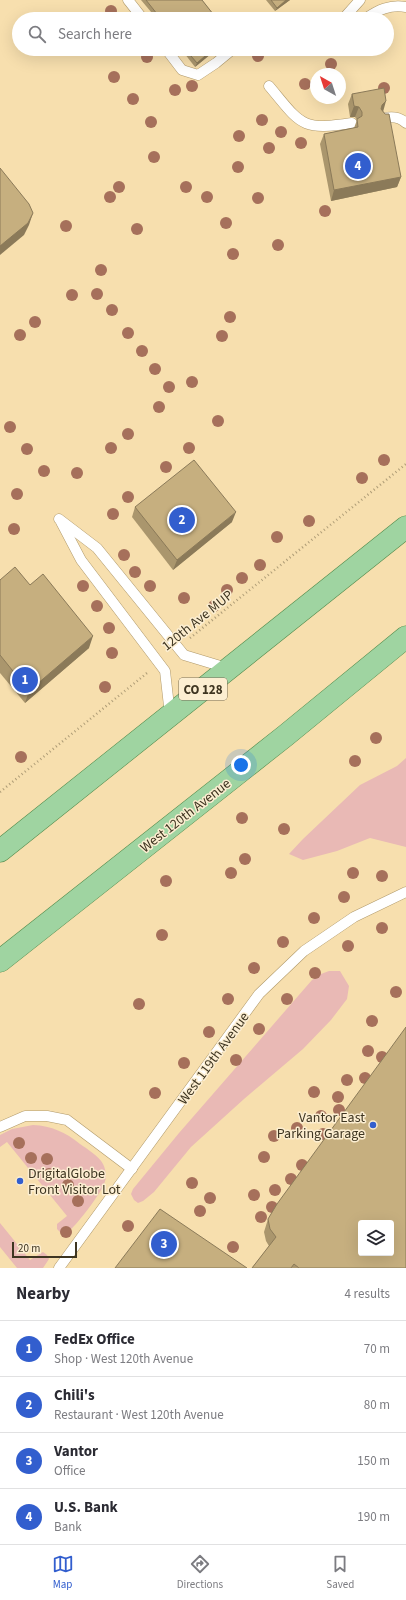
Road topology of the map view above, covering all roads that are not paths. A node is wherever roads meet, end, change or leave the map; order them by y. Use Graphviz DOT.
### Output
graph roads {
  1 [pos="128,0"];
  2 [pos="360,0"];
  3 [pos="406,7"];
  4 [pos="137,12"];
  5 [pos="349,12"];
  6 [pos="376,12"];
  7 [pos="171,56"];
  8 [pos="224,56"];
  9 [pos="269,86"];
  10 [pos="384,118"];
  11 [pos="352,123"];
  12 [pos="406,123"];
  13 [pos="406,527"];
  14 [pos="406,636"];
  15 [pos="229,669"];
  16 [pos="170,716"];
  17 [pos="0,851"];
  18 [pos="406,892"];
  19 [pos="0,961"];
  20 [pos="0,1127"];
  21 [pos="132,1168"];
  22 [pos="59,1268"];
  1 -- 4 [label="lane"];
  2 -- 5 [label="lane"];
  3 -- 6 [label="lane"];
  7 -- 8 [label="lane"];
  9 -- 11 [label="lane"];
  10 -- 12 [label="lane"];
  13 -- 15 [label="main road, CO 128"];
  14 -- 19 [label="main road, West 120th Avenue"];
  15 -- 16 [label="main road, CO 128"];
  15 -- 16 [label="lane"];
  16 -- 17 [label="main road, CO 128"];
  18 -- 21 [label="lane, West 119th Avenue"];
  20 -- 21 [label="lane"];
  21 -- 22 [label="lane, West 119th Avenue"];
}
